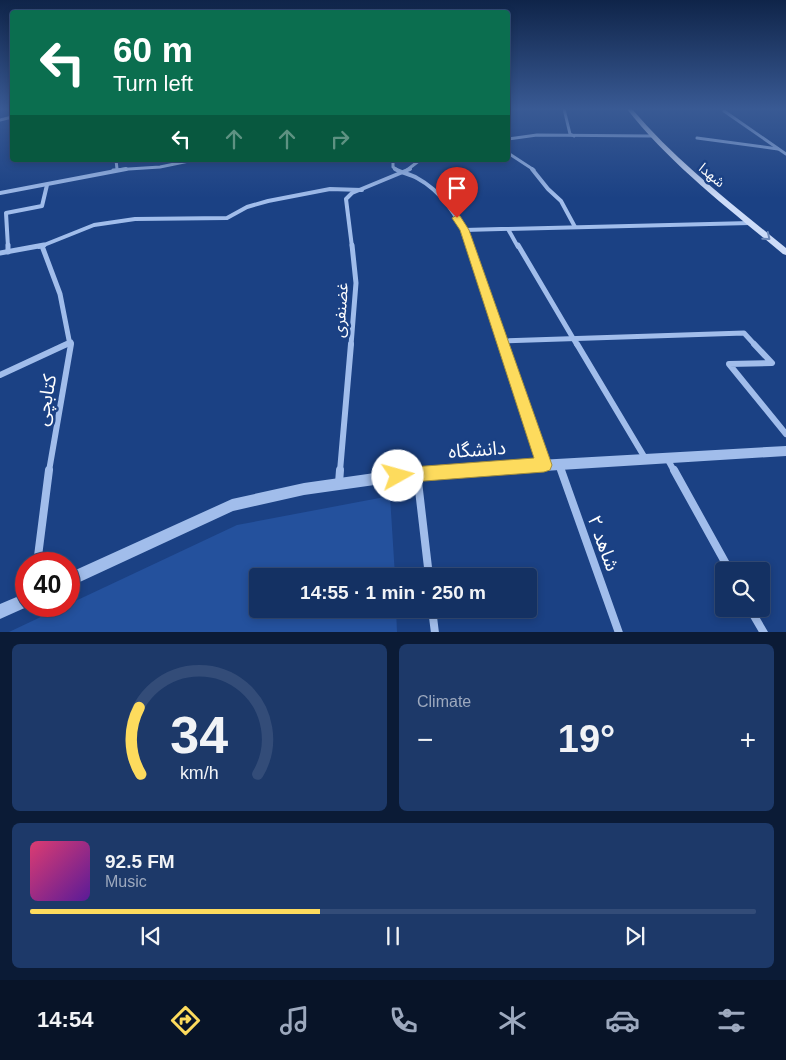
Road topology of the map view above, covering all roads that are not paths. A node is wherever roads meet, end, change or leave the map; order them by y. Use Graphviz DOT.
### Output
graph roads {
  1 [pos="654,138"];
  2 [pos="701,138"];
  3 [pos="763,138"];
  4 [pos="778,149"];
  5 [pos="510,154"];
  6 [pos="786,154"];
  7 [pos="116,162"];
  8 [pos="184,162"];
  9 [pos="392,162"];
  10 [pos="418,162"];
  11 [pos="116,169"];
  12 [pos="402,173"];
  13 [pos="47,185"];
  14 [pos="362,190"];
  15 [pos="0,193"];
  16 [pos="751,223"];
  17 [pos="576,227"];
  18 [pos="508,229"];
  19 [pos="464,230"];
  20 [pos="42,246"];
  21 [pos="8,252"];
  22 [pos="786,252"];
  23 [pos="0,253"];
  24 [pos="573,338"];
  25 [pos="502,341"];
  26 [pos="70,342"];
  27 [pos="0,376"];
  28 [pos="786,434"];
  29 [pos="786,451"];
  30 [pos="666,458"];
  31 [pos="645,459"];
  32 [pos="559,464"];
  33 [pos="544,465"];
  34 [pos="417,473"];
  35 [pos="339,484"];
  36 [pos="39,552"];
  37 [pos="725,562"];
  38 [pos="427,568"];
  39 [pos="80,575"];
  40 [pos="15,605"];
  41 [pos="0,612"];
  42 [pos="755,617"];
  43 [pos="433,618"];
  44 [pos="435,632"];
  45 [pos="619,632"];
  46 [pos="764,632"];
  1 -- 16 [label="main road, شهدا"];
  2 -- 4 [label="street"];
  3 -- 4 [label="street"];
  4 -- 6 [label="street"];
  5 -- 17 [label="street"];
  7 -- 11 [label="street"];
  8 -- 11 [label="street"];
  9 -- 12 [label="street"];
  10 -- 12 [label="street, غضنفری"];
  11 -- 13 [label="street"];
  12 -- 14 [label="street, غضنفری"];
  12 -- 19 [label="street"];
  13 -- 15 [label="street"];
  13 -- 21 [label="street"];
  14 -- 20 [label="street"];
  14 -- 35 [label="street, غضنفری"];
  16 -- 17 [label="street"];
  16 -- 22 [label="main road, شهدا, one-way"];
  17 -- 18 [label="street"];
  18 -- 19 [label="street"];
  18 -- 24 [label="street"];
  19 -- 25 [label="street"];
  20 -- 21 [label="street"];
  20 -- 26 [label="street, کتابچی"];
  21 -- 23 [label="street"];
  24 -- 25 [label="street"];
  24 -- 28 [label="street"];
  24 -- 31 [label="street"];
  25 -- 33 [label="street"];
  26 -- 27 [label="street"];
  26 -- 36 [label="street, کتابچی"];
  29 -- 30 [label="street, دانشگاه"];
  30 -- 31 [label="street, دانشگاه"];
  30 -- 37 [label="street"];
  31 -- 32 [label="street, دانشگاه"];
  32 -- 33 [label="street, دانشگاه"];
  32 -- 45 [label="street, شاهد ۲"];
  33 -- 34 [label="street, دانشگاه"];
  34 -- 35 [label="street, دانشگاه"];
  34 -- 38 [label="street"];
  35 -- 39 [label="street, دانشگاه"];
  40 -- 41 [label="street"];
  42 -- 46 [label="street"];
  43 -- 44 [label="street"];
}
